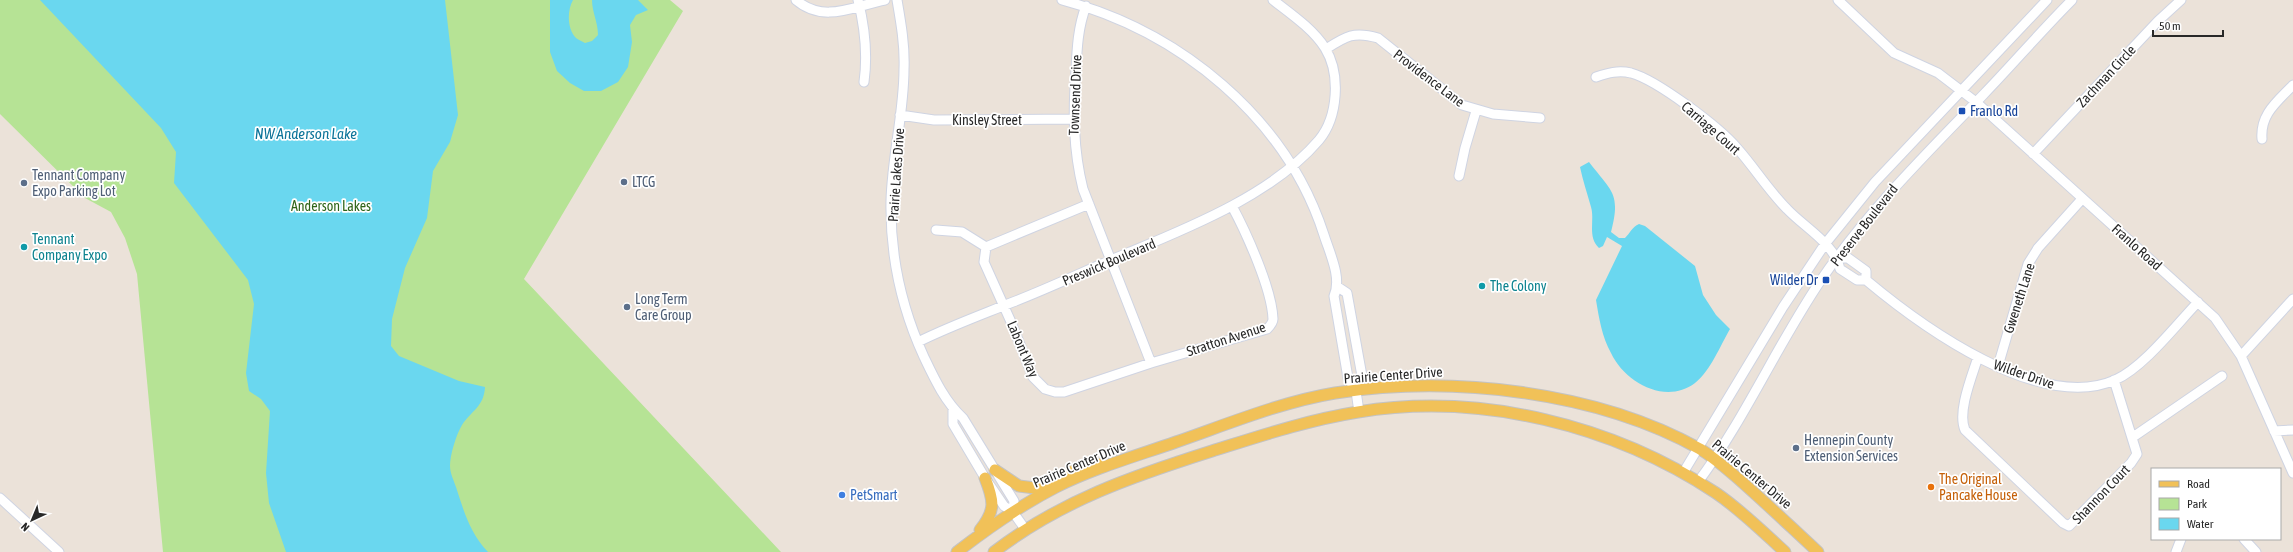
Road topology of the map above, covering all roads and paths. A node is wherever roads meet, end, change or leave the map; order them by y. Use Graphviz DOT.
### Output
graph roads {
  1 [pos="796,0"];
  2 [pos="885,0"];
  3 [pos="897,0"];
  4 [pos="1062,0"];
  5 [pos="1273,0"];
  6 [pos="1838,0"];
  7 [pos="2047,0"];
  8 [pos="2072,0"];
  9 [pos="2181,0"];
  10 [pos="859,3"];
  11 [pos="1086,6"];
  12 [pos="1326,49"];
  13 [pos="1596,77"];
  14 [pos="864,82"];
  15 [pos="2293,85"];
  16 [pos="1962,91"];
  17 [pos="1976,102"];
  18 [pos="1476,111"];
  19 [pos="900,115"];
  20 [pos="1074,118"];
  21 [pos="1540,118"];
  22 [pos="2262,139"];
  23 [pos="2032,154"];
  24 [pos="1291,165"];
  25 [pos="1459,176"];
  26 [pos="2082,199"];
  27 [pos="1089,204"];
  28 [pos="1232,206"];
  29 [pos="936,230"];
  30 [pos="1825,244"];
  31 [pos="986,247"];
  32 [pos="1837,258"];
  33 [pos="1111,260"];
  34 [pos="1866,280"];
  35 [pos="1338,287"];
  36 [pos="2293,299"];
  37 [pos="2198,302"];
  38 [pos="1003,306"];
  39 [pos="918,342"];
  40 [pos="2241,356"];
  41 [pos="1978,357"];
  42 [pos="1151,363"];
  43 [pos="1998,366"];
  44 [pos="2222,376"];
  45 [pos="2114,380"];
  46 [pos="1356,391"];
  47 [pos="953,410"];
  48 [pos="1359,412"];
  49 [pos="2293,430"];
  50 [pos="2274,431"];
  51 [pos="2133,437"];
  52 [pos="1699,449"];
  53 [pos="1130,458"];
  54 [pos="1716,459"];
  55 [pos="995,470"];
  56 [pos="1683,473"];
  57 [pos="2293,473"];
  58 [pos="985,478"];
  59 [pos="1698,482"];
  60 [pos="0,498"];
  61 [pos="1013,512"];
  62 [pos="1025,529"];
  63 [pos="2181,540"];
  64 [pos="2245,540"];
  65 [pos="971,541"];
  66 [pos="59,552"];
  67 [pos="957,552"];
  68 [pos="994,552"];
  69 [pos="1785,552"];
  70 [pos="1818,552"];
  71 [pos="2176,552"];
  72 [pos="2256,552"];
  1 -- 10 [label="street"];
  2 -- 10 [label="street"];
  3 -- 19 [label="street, Prairie Lakes Drive"];
  4 -- 11 [label="street"];
  5 -- 12 [label="street"];
  6 -- 16 [label="street, Franlo Road"];
  7 -- 16 [label="street, Preserve Boulevard"];
  8 -- 17 [label="street, Preserve Boulevard"];
  9 -- 23 [label="street, Zachman Circle"];
  10 -- 14 [label="street"];
  11 -- 20 [label="street, Townsend Drive"];
  11 -- 24 [label="street"];
  12 -- 18 [label="street, Providence Lane"];
  12 -- 24 [label="street, Preswick Boulevard"];
  13 -- 30 [label="street, Carriage Court"];
  15 -- 22 [label="street"];
  16 -- 17 [label="street, Franlo Road"];
  16 -- 30 [label="street, Preserve Boulevard"];
  17 -- 23 [label="street, Franlo Road"];
  17 -- 32 [label="street, Preserve Boulevard"];
  18 -- 21 [label="street, Providence Lane"];
  18 -- 25 [label="street"];
  19 -- 20 [label="street, Kinsley Street"];
  19 -- 39 [label="street, Prairie Lakes Drive"];
  20 -- 27 [label="street, Townsend Drive"];
  23 -- 26 [label="street, Franlo Road"];
  24 -- 28 [label="street, Preswick Boulevard"];
  24 -- 35 [label="street"];
  26 -- 37 [label="street, Franlo Road"];
  26 -- 43 [label="street, Gweneth Lane"];
  27 -- 31 [label="street"];
  27 -- 33 [label="street, Townsend Drive"];
  28 -- 33 [label="street, Preswick Boulevard"];
  28 -- 42 [label="street, Stratton Avenue"];
  29 -- 31 [label="street"];
  30 -- 32 [label="street, Carriage Court"];
  30 -- 52 [label="street, Preserve Boulevard"];
  31 -- 38 [label="street, Labont Way"];
  32 -- 34 [label="street, Wilder Drive"];
  32 -- 34 [label="street, Wilder Drive"];
  32 -- 54 [label="street, Preserve Boulevard"];
  33 -- 38 [label="street, Preswick Boulevard"];
  33 -- 42 [label="street, Townsend Drive"];
  34 -- 41 [label="street, Wilder Drive"];
  35 -- 46 [label="street"];
  35 -- 46 [label="street"];
  36 -- 40 [label="street"];
  37 -- 40 [label="street, Franlo Road"];
  37 -- 45 [label="street, Wilder Drive"];
  38 -- 39 [label="street, Preswick Boulevard"];
  38 -- 42 [label="street, Labont Way"];
  39 -- 47 [label="street, Prairie Lakes Drive"];
  40 -- 50 [label="street, Franlo Road"];
  41 -- 43 [label="street, Wilder Drive"];
  41 -- 51 [label="street, Shannon Court"];
  43 -- 45 [label="street, Wilder Drive"];
  44 -- 51 [label="street"];
  45 -- 51 [label="street, Shannon Court"];
  46 -- 48 [label="street"];
  46 -- 52 [label="main road, Prairie Center Drive"];
  46 -- 53 [label="main road, Prairie Center Drive"];
  47 -- 55 [label="street, Prairie Lakes Drive"];
  47 -- 58 [label="street, Prairie Lakes Drive"];
  48 -- 56 [label="main road"];
  48 -- 62 [label="main road"];
  49 -- 50 [label="street"];
  50 -- 57 [label="street, Franlo Road"];
  52 -- 54 [label="main road, Prairie Center Drive"];
  52 -- 56 [label="street, Preserve Boulevard"];
  53 -- 55 [label="main road"];
  53 -- 61 [label="main road, Prairie Center Drive"];
  54 -- 59 [label="street, Preserve Boulevard"];
  54 -- 70 [label="main road, Prairie Center Drive"];
  55 -- 61 [label="street, Prairie Lakes Drive"];
  56 -- 59 [label="main road"];
  58 -- 61 [label="street, Prairie Lakes Drive"];
  58 -- 65 [label="main road"];
  59 -- 69 [label="main road"];
  60 -- 66 [label="street"];
  61 -- 62 [label="street, Prairie Lakes Drive"];
  61 -- 65 [label="main road, Prairie Center Drive"];
  62 -- 68 [label="main road"];
  63 -- 71 [label="street"];
  64 -- 72 [label="street"];
  65 -- 67 [label="main road, Prairie Center Drive"];
}
